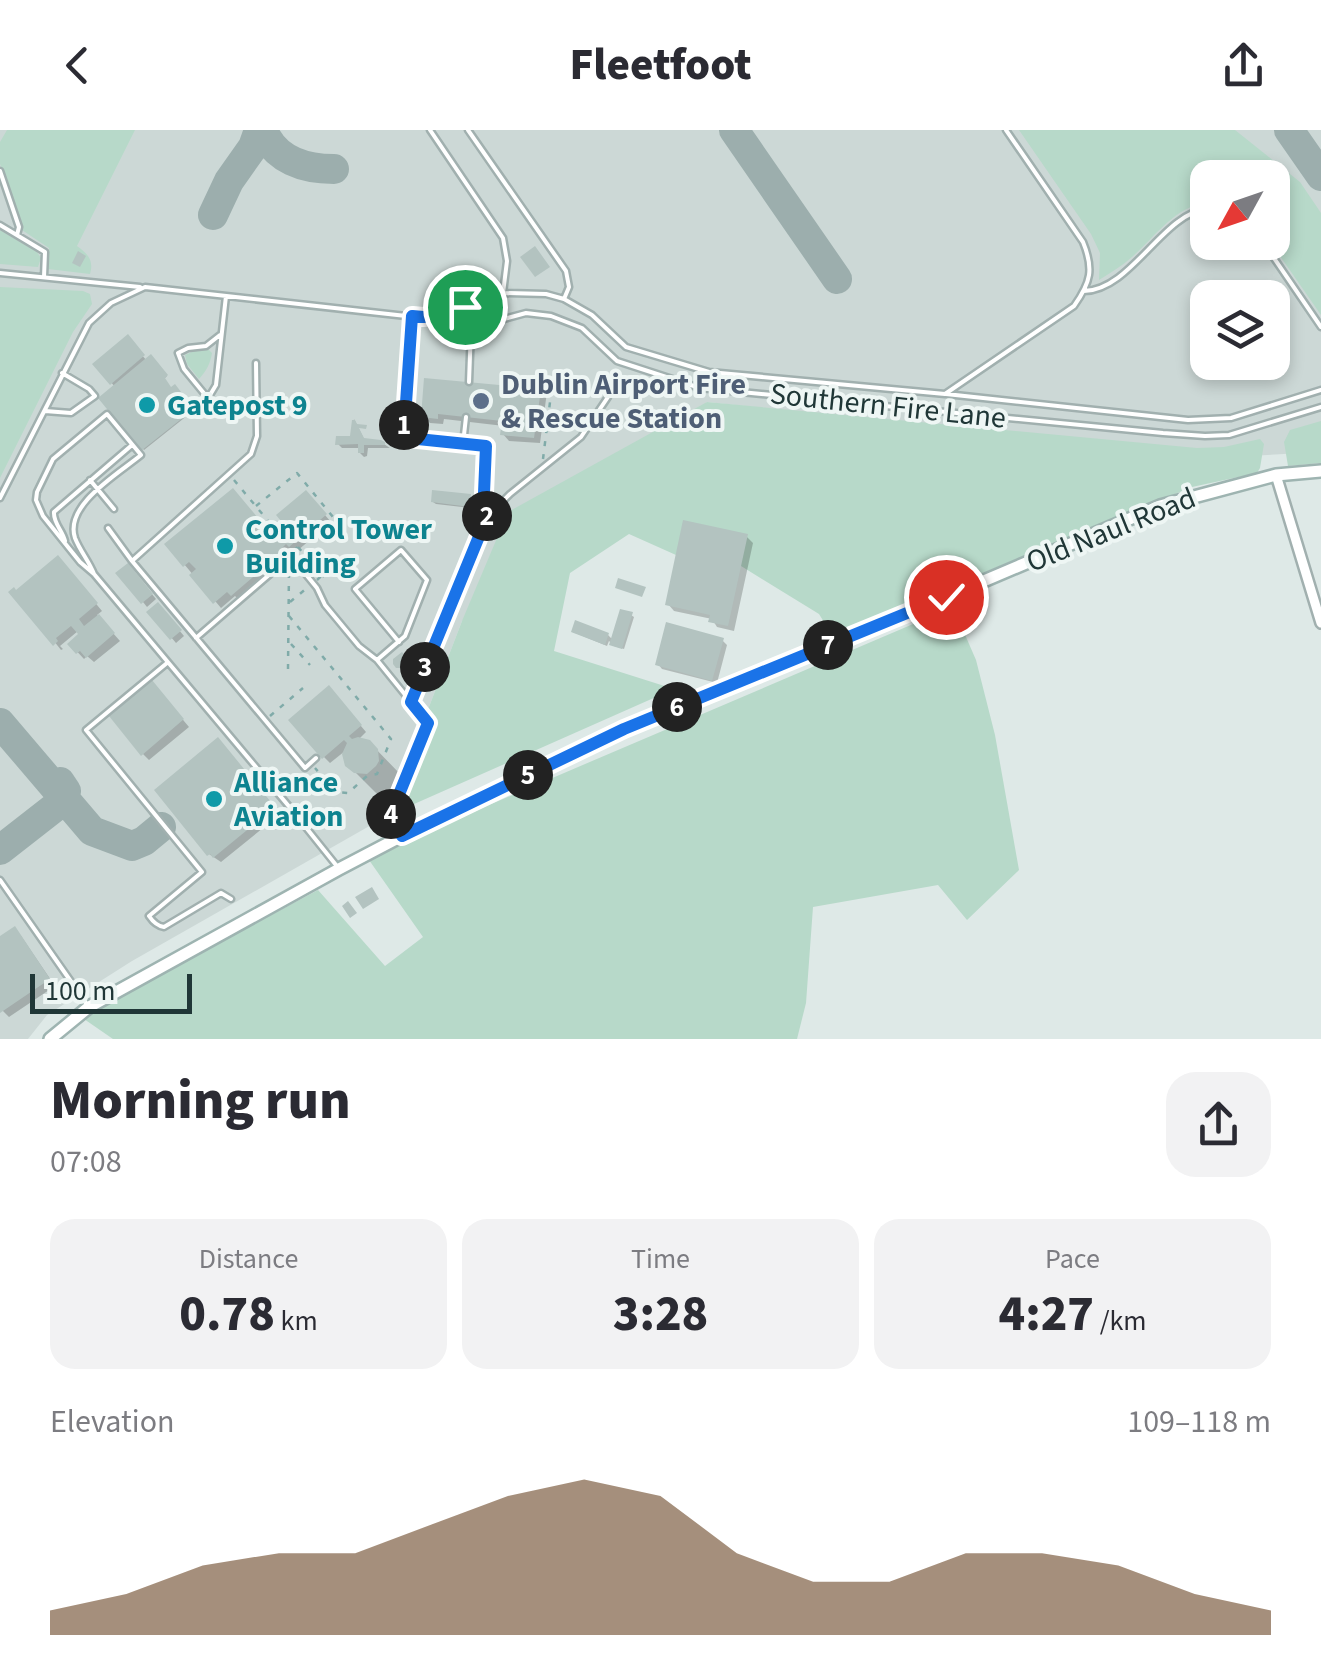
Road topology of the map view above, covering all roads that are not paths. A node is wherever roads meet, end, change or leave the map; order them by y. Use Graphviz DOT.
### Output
graph roads {
  1 [pos="430,130"];
  2 [pos="468,130"];
  3 [pos="1006,130"];
  4 [pos="0,172"];
  5 [pos="1190,214"];
  6 [pos="0,225"];
  7 [pos="17,235"];
  8 [pos="1275,260"];
  9 [pos="0,274"];
  10 [pos="44,278"];
  11 [pos="145,287"];
  12 [pos="1084,291"];
  13 [pos="503,293"];
  14 [pos="226,296"];
  15 [pos="564,299"];
  16 [pos="465,307"];
  17 [pos="412,316"];
  18 [pos="471,328"];
  19 [pos="1321,328"];
  20 [pos="222,333"];
  21 [pos="256,363"];
  22 [pos="62,373"];
  23 [pos="469,382"];
  24 [pos="1321,390"];
  25 [pos="945,394"];
  26 [pos="206,397"];
  27 [pos="608,398"];
  28 [pos="200,403"];
  29 [pos="1321,407"];
  30 [pos="44,410"];
  31 [pos="466,417"];
  32 [pos="463,444"];
  33 [pos="132,445"];
  34 [pos="1321,471"];
  35 [pos="1276,474"];
  36 [pos="90,480"];
  37 [pos="98,490"];
  38 [pos="0,498"];
  39 [pos="114,509"];
  40 [pos="487,517"];
  41 [pos="108,528"];
  42 [pos="67,546"];
  43 [pos="132,561"];
  44 [pos="94,574"];
  45 [pos="1321,623"];
  46 [pos="196,638"];
  47 [pos="399,642"];
  48 [pos="377,660"];
  49 [pos="168,662"];
  50 [pos="411,702"];
  51 [pos="316,758"];
  52 [pos="292,810"];
  53 [pos="274,825"];
  54 [pos="402,836"];
  55 [pos="339,869"];
  56 [pos="0,880"];
  57 [pos="232,899"];
  58 [pos="88,1007"];
  59 [pos="50,1039"];
  1 -- 13 [label="lane"];
  2 -- 15 [label="lane"];
  3 -- 12 [label="lane"];
  4 -- 7 [label="lane"];
  5 -- 12 [label="lane"];
  6 -- 7 [label="lane"];
  7 -- 10 [label="lane"];
  8 -- 19 [label="lane"];
  9 -- 10 [label="lane"];
  10 -- 11 [label="lane"];
  11 -- 14 [label="lane"];
  11 -- 22 [label="lane"];
  12 -- 25 [label="lane"];
  13 -- 15 [label="lane"];
  13 -- 16 [label="lane"];
  14 -- 17 [label="lane"];
  14 -- 20 [label="lane"];
  15 -- 25 [label="lane"];
  16 -- 17 [label="lane"];
  16 -- 18 [label="lane"];
  17 -- 32 [label="lane"];
  18 -- 23 [label="lane"];
  18 -- 29 [label="lane, Southern Fire Lane"];
  20 -- 26 [label="lane"];
  20 -- 26 [label="lane"];
  21 -- 43 [label="lane"];
  22 -- 30 [label="lane"];
  22 -- 30 [label="lane"];
  24 -- 25 [label="lane"];
  26 -- 28 [label="lane"];
  27 -- 40 [label="lane"];
  30 -- 38 [label="lane"];
  31 -- 32 [label="lane"];
  32 -- 40 [label="lane"];
  33 -- 36 [label="lane"];
  33 -- 37 [label="lane"];
  33 -- 42 [label="lane"];
  34 -- 35 [label="main road, Old Naul Road"];
  35 -- 45 [label="street"];
  35 -- 54 [label="main road, Old Naul Road"];
  36 -- 37 [label="lane"];
  36 -- 42 [label="lane"];
  37 -- 39 [label="lane"];
  37 -- 44 [label="lane"];
  40 -- 50 [label="lane"];
  41 -- 43 [label="lane"];
  42 -- 44 [label="lane"];
  43 -- 46 [label="lane"];
  44 -- 49 [label="lane"];
  46 -- 48 [label="lane"];
  46 -- 51 [label="lane"];
  47 -- 47 [label="lane"];
  47 -- 48 [label="lane"];
  48 -- 50 [label="lane"];
  49 -- 52 [label="lane"];
  49 -- 57 [label="lane"];
  50 -- 54 [label="lane"];
  52 -- 53 [label="lane"];
  52 -- 55 [label="lane"];
  54 -- 55 [label="main road, Old Naul Road"];
  55 -- 58 [label="main road, Old Naul Road"];
  56 -- 58 [label="lane"];
  58 -- 59 [label="main road, Old Naul Road"];
}
